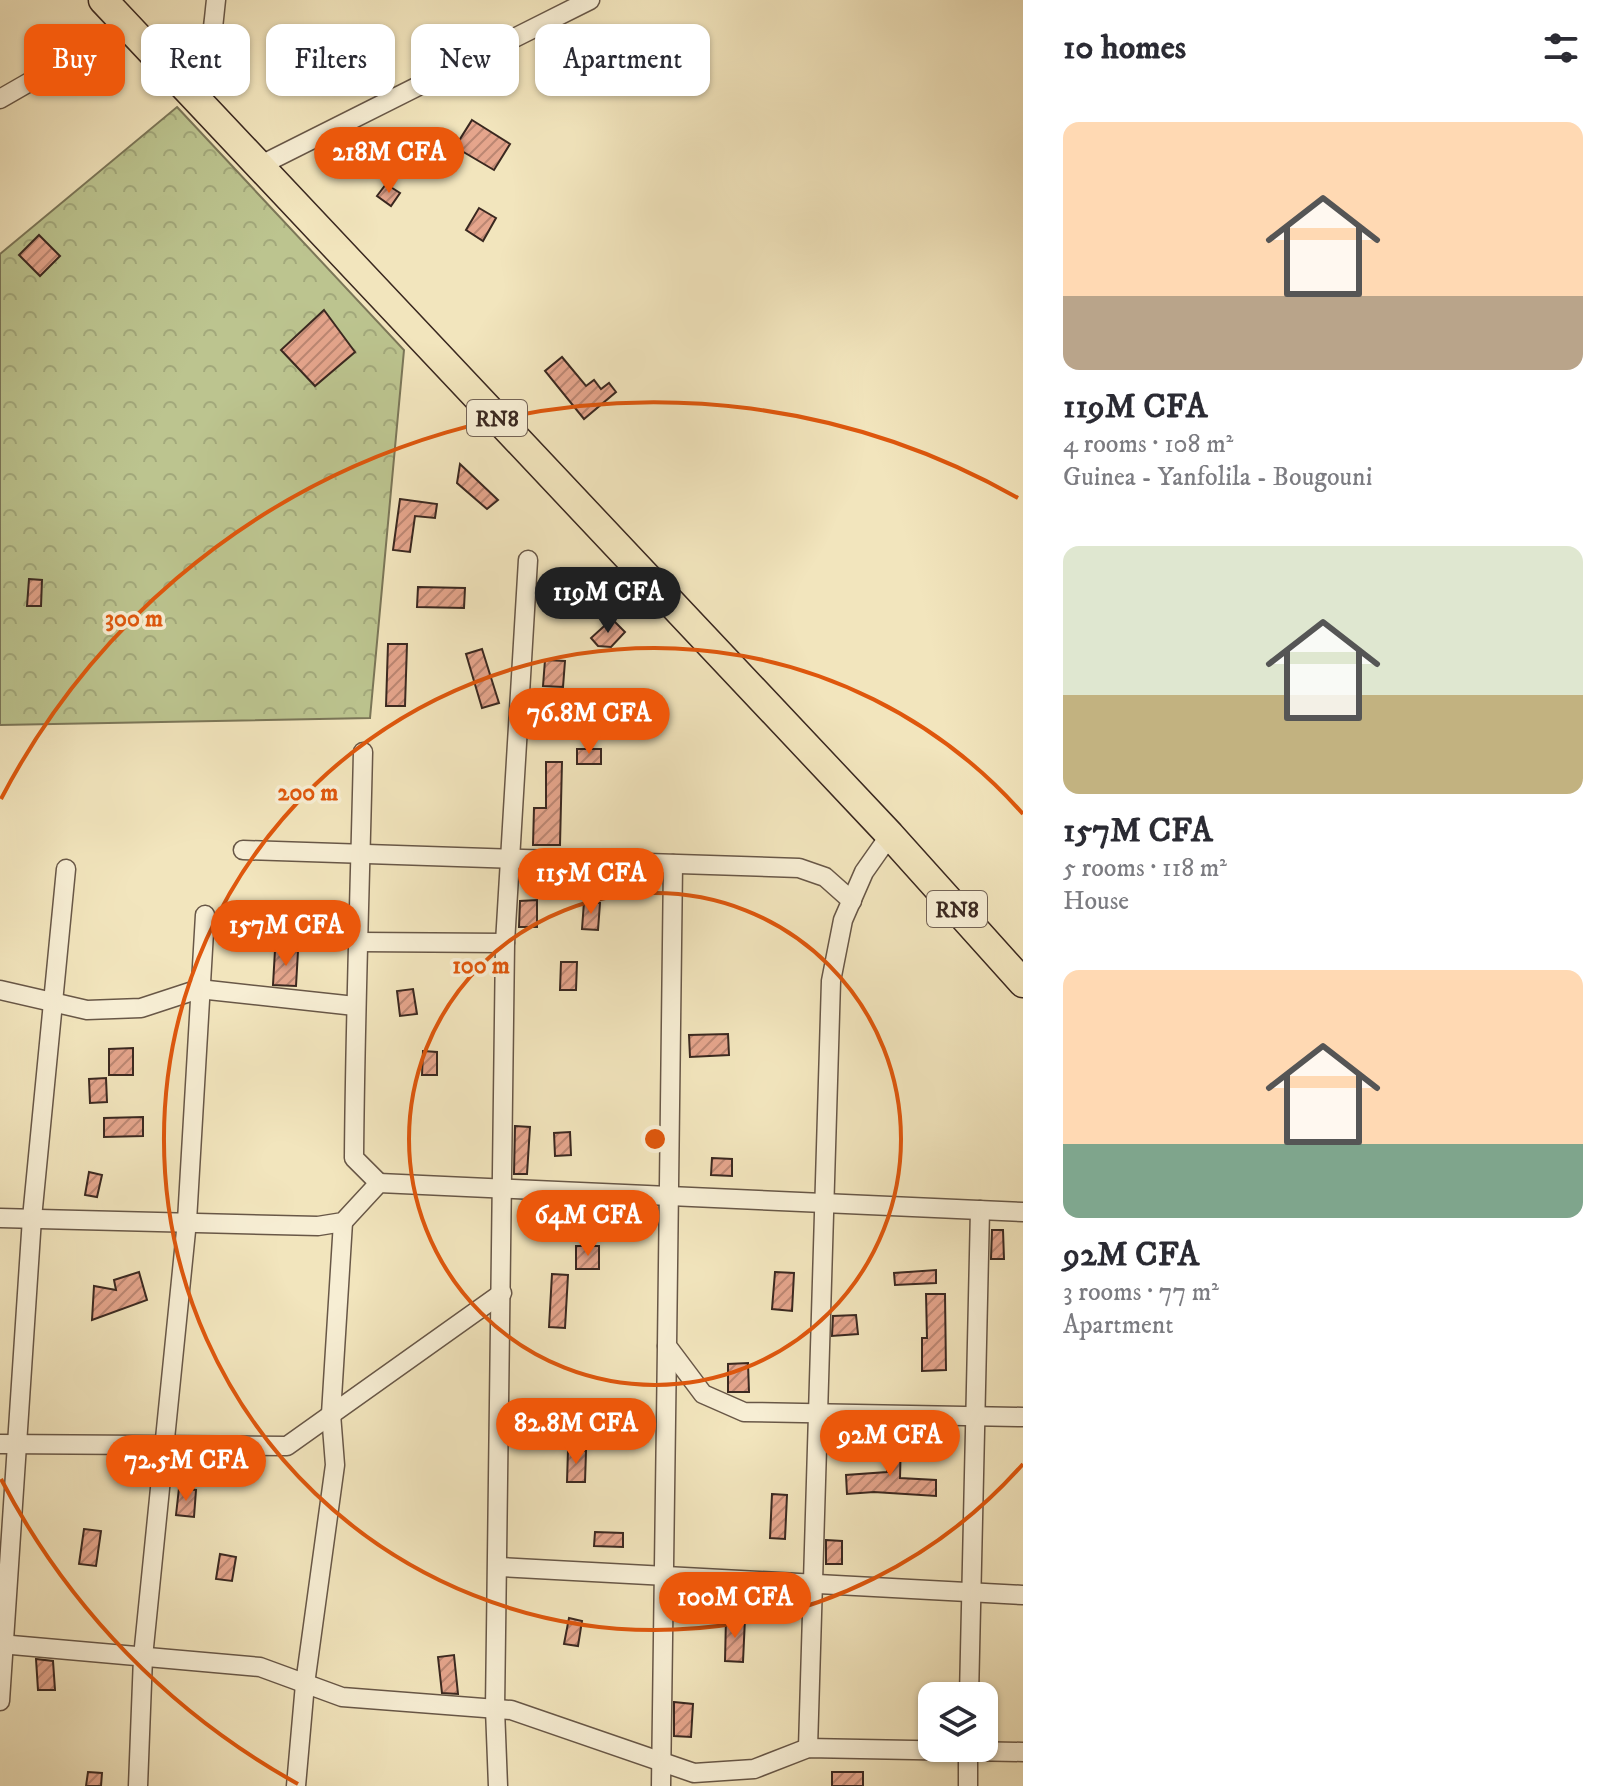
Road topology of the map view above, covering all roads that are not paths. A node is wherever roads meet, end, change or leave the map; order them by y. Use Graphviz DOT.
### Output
graph roads {
  1 [pos="103,0"];
  2 [pos="216,0"];
  3 [pos="590,0"];
  4 [pos="214,24"];
  5 [pos="127,26"];
  6 [pos="141,41"];
  7 [pos="192,96"];
  8 [pos="0,99"];
  9 [pos="259,166"];
  10 [pos="528,560"];
  11 [pos="363,752"];
  12 [pos="890,835"];
  13 [pos="243,850"];
  14 [pos="361,854"];
  15 [pos="511,859"];
  16 [pos="673,864"];
  17 [pos="66,869"];
  18 [pos="852,901"];
  19 [pos="205,915"];
  20 [pos="359,942"];
  21 [pos="505,943"];
  22 [pos="1023,983"];
  23 [pos="199,989"];
  24 [pos="0,990"];
  25 [pos="53,1002"];
  26 [pos="355,1006"];
  27 [pos="379,1183"];
  28 [pos="503,1189"];
  29 [pos="668,1196"];
  30 [pos="824,1203"];
  31 [pos="980,1210"];
  32 [pos="1023,1212"];
  33 [pos="0,1218"];
  34 [pos="32,1218"];
  35 [pos="187,1221"];
  36 [pos="343,1222"];
  37 [pos="502,1293"];
  38 [pos="667,1346"];
  39 [pos="818,1413"];
  40 [pos="331,1414"];
  41 [pos="975,1416"];
  42 [pos="1023,1417"];
  43 [pos="164,1443"];
  44 [pos="9,1444"];
  45 [pos="499,1567"];
  46 [pos="664,1576"];
  47 [pos="812,1584"];
  48 [pos="971,1592"];
  49 [pos="1023,1595"];
  50 [pos="2,1644"];
  51 [pos="143,1657"];
  52 [pos="969,1682"];
  53 [pos="305,1684"];
  54 [pos="0,1701"];
  55 [pos="495,1709"];
  56 [pos="808,1748"];
  57 [pos="918,1749"];
  58 [pos="998,1751"];
  59 [pos="1023,1752"];
  60 [pos="661,1762"];
  61 [pos="968,1762"];
  62 [pos="138,1786"];
  63 [pos="296,1786"];
  64 [pos="498,1786"];
  65 [pos="661,1786"];
  66 [pos="968,1786"];
  1 -- 5 [label="main road, RN8"];
  2 -- 4 [label="street"];
  3 -- 9 [label="street"];
  5 -- 6 [label="main road, RN8"];
  5 -- 8 [label="street"];
  7 -- 9 [label="main road, RN8"];
  9 -- 12 [label="main road, RN8"];
  10 -- 15 [label="street"];
  11 -- 14 [label="street"];
  12 -- 18 [label="street"];
  12 -- 22 [label="main road, RN8"];
  13 -- 14 [label="street"];
  14 -- 15 [label="street"];
  14 -- 20 [label="street"];
  15 -- 16 [label="street"];
  15 -- 21 [label="street"];
  16 -- 18 [label="street"];
  16 -- 29 [label="street"];
  17 -- 25 [label="street"];
  18 -- 30 [label="street"];
  19 -- 23 [label="street"];
  20 -- 21 [label="street"];
  20 -- 26 [label="street"];
  21 -- 28 [label="street"];
  23 -- 25 [label="street"];
  23 -- 26 [label="street"];
  23 -- 35 [label="street"];
  24 -- 25 [label="street"];
  25 -- 34 [label="street"];
  26 -- 27 [label="street"];
  27 -- 28 [label="street"];
  27 -- 36 [label="street"];
  28 -- 29 [label="street"];
  28 -- 37 [label="street"];
  29 -- 30 [label="street"];
  29 -- 38 [label="street"];
  30 -- 31 [label="street"];
  30 -- 39 [label="street"];
  31 -- 32 [label="street"];
  31 -- 41 [label="street"];
  33 -- 34 [label="street"];
  34 -- 35 [label="street"];
  34 -- 44 [label="street"];
  35 -- 36 [label="street"];
  35 -- 43 [label="street"];
  36 -- 40 [label="street"];
  37 -- 40 [label="street"];
  37 -- 45 [label="street"];
  38 -- 39 [label="street"];
  38 -- 46 [label="street"];
  39 -- 41 [label="street"];
  39 -- 47 [label="street"];
  40 -- 43 [label="street"];
  40 -- 53 [label="street"];
  41 -- 42 [label="street"];
  41 -- 48 [label="street"];
  43 -- 44 [label="street"];
  43 -- 51 [label="street"];
  44 -- 50 [label="street"];
  45 -- 46 [label="street"];
  45 -- 55 [label="street"];
  46 -- 47 [label="street"];
  46 -- 60 [label="street"];
  47 -- 48 [label="street"];
  47 -- 56 [label="street"];
  48 -- 49 [label="street"];
  48 -- 52 [label="street"];
  50 -- 51 [label="street"];
  50 -- 54 [label="street"];
  51 -- 53 [label="street"];
  51 -- 62 [label="street"];
  53 -- 55 [label="street"];
  53 -- 63 [label="street"];
  55 -- 60 [label="street"];
  55 -- 64 [label="street"];
  56 -- 57 [label="street"];
  56 -- 60 [label="street"];
  58 -- 59 [label="street"];
  60 -- 65 [label="street"];
  61 -- 66 [label="street"];
}
